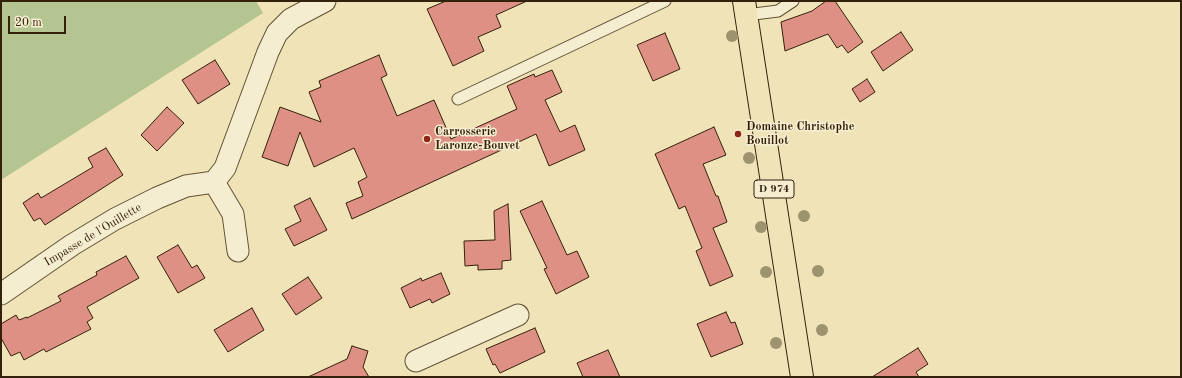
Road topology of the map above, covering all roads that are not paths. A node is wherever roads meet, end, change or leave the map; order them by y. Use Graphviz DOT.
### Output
graph roads {
  1 [pos="324,1"];
  2 [pos="665,1"];
  3 [pos="793,1"];
  4 [pos="745,8"];
  5 [pos="458,99"];
  6 [pos="214,182"];
  7 [pos="238,251"];
  8 [pos="1,294"];
  9 [pos="518,315"];
  10 [pos="414,364"];
  11 [pos="802,377"];
  1 -- 6 [label="street"];
  2 -- 5 [label="lane"];
  3 -- 4 [label="lane"];
  4 -- 11 [label="main road, D 974"];
  6 -- 7 [label="street"];
  6 -- 8 [label="street, Impasse de l'Ouillette"];
  9 -- 10 [label="street"];
}
